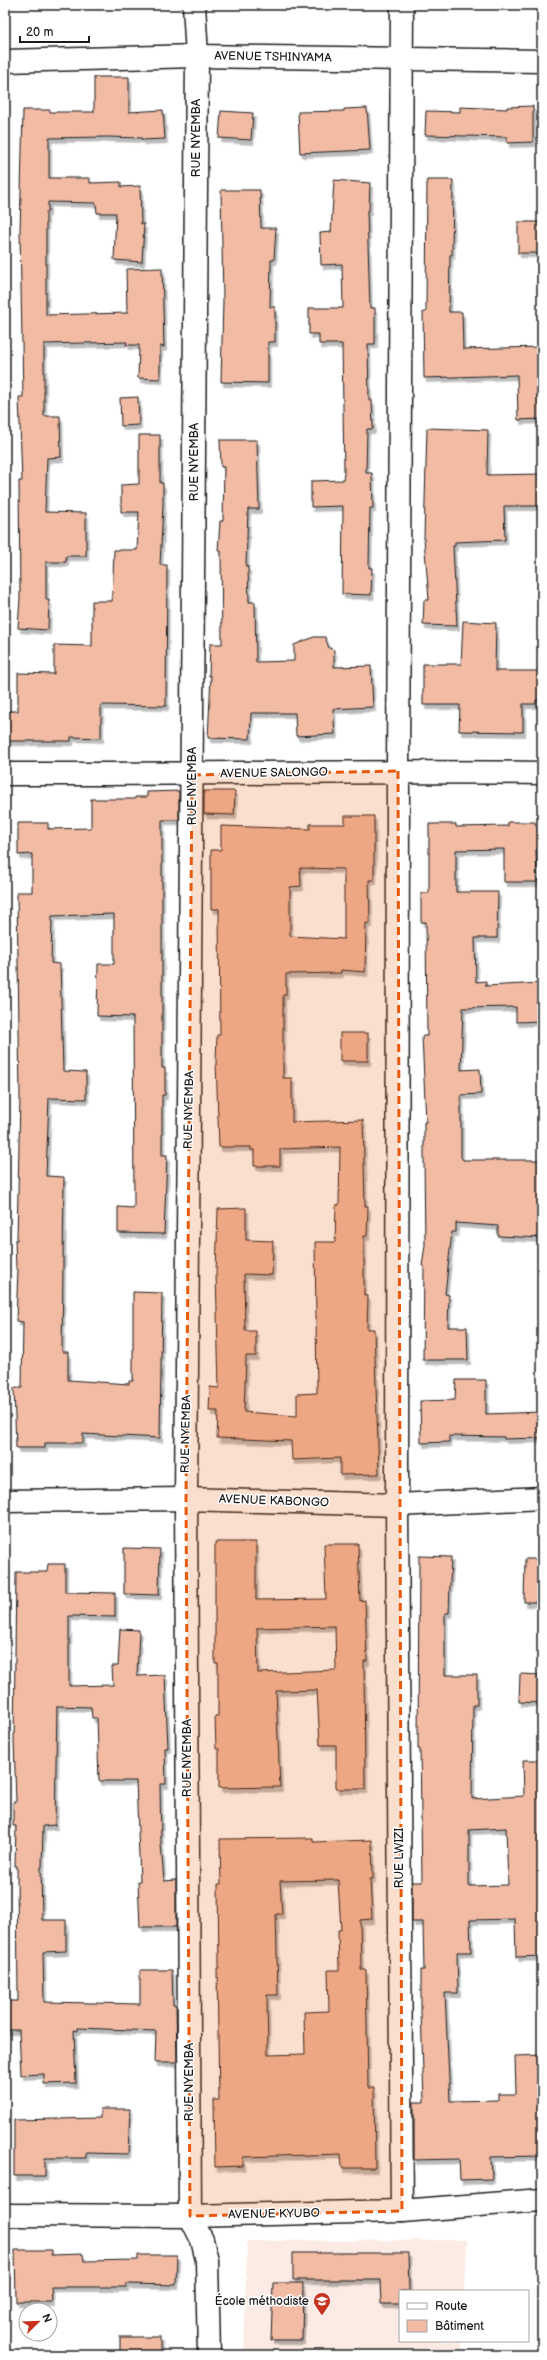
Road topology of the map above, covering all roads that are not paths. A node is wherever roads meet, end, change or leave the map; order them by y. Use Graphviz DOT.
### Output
graph roads {
  1 [pos="194,5"];
  2 [pos="402,5"];
  3 [pos="197,56"];
  4 [pos="402,58"];
  5 [pos="5,61"];
  6 [pos="542,61"];
  7 [pos="398,771"];
  8 [pos="542,773"];
  9 [pos="5,774"];
  10 [pos="192,775"];
  11 [pos="542,1498"];
  12 [pos="186,1499"];
  13 [pos="5,1501"];
  14 [pos="397,1505"];
  15 [pos="542,2200"];
  16 [pos="402,2211"];
  17 [pos="5,2215"];
  18 [pos="190,2216"];
  19 [pos="209,2355"];
  1 -- 3 [label="street, RUE NYEMBA"];
  2 -- 4 [label="street, RUE LWIZI"];
  3 -- 4 [label="street, AVENUE TSHINYAMA"];
  3 -- 5 [label="street, AVENUE TSHINYAMA"];
  3 -- 10 [label="street, RUE NYEMBA"];
  4 -- 6 [label="street, AVENUE TSHINYAMA"];
  4 -- 7 [label="street, RUE LWIZI"];
  7 -- 8 [label="street, AVENUE SALONGO"];
  7 -- 10 [label="street, AVENUE SALONGO"];
  7 -- 14 [label="street, RUE LWIZI"];
  9 -- 10 [label="street, AVENUE SALONGO"];
  10 -- 12 [label="street, RUE NYEMBA"];
  11 -- 14 [label="street, AVENUE KABONGO"];
  12 -- 13 [label="street, AVENUE KABONGO"];
  12 -- 14 [label="street, AVENUE KABONGO"];
  12 -- 18 [label="street, RUE NYEMBA"];
  14 -- 16 [label="street, RUE LWIZI"];
  15 -- 16 [label="street, AVENUE KYUBO"];
  16 -- 18 [label="street, AVENUE KYUBO"];
  17 -- 18 [label="street, AVENUE KYUBO"];
  18 -- 19 [label="street"];
}
